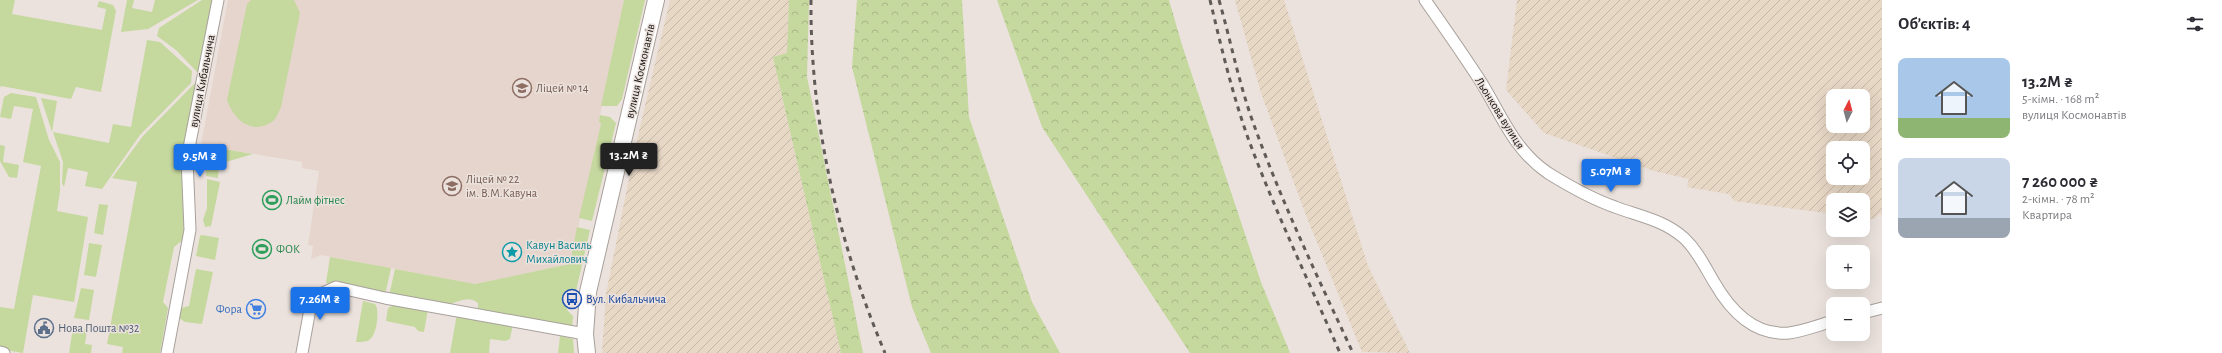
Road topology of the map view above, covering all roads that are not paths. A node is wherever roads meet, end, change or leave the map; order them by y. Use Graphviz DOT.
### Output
graph roads {
  1 [pos="218,0"];
  2 [pos="656,0"];
  3 [pos="1425,0"];
  4 [pos="1882,308"];
  5 [pos="1870,311"];
  6 [pos="1826,323"];
  7 [pos="585,334"];
  8 [pos="0,352"];
  9 [pos="4,353"];
  10 [pos="167,353"];
  11 [pos="302,353"];
  12 [pos="587,353"];
  1 -- 10 [label="street, вулиця Кибальчича"];
  2 -- 7 [label="street, вулиця Космонавтів"];
  3 -- 6 [label="street, Льонкова вулиця"];
  4 -- 5 [label="street"];
  7 -- 11 [label="street"];
  7 -- 12 [label="street, вулиця Космонавтів"];
  8 -- 9 [label="street"];
}
